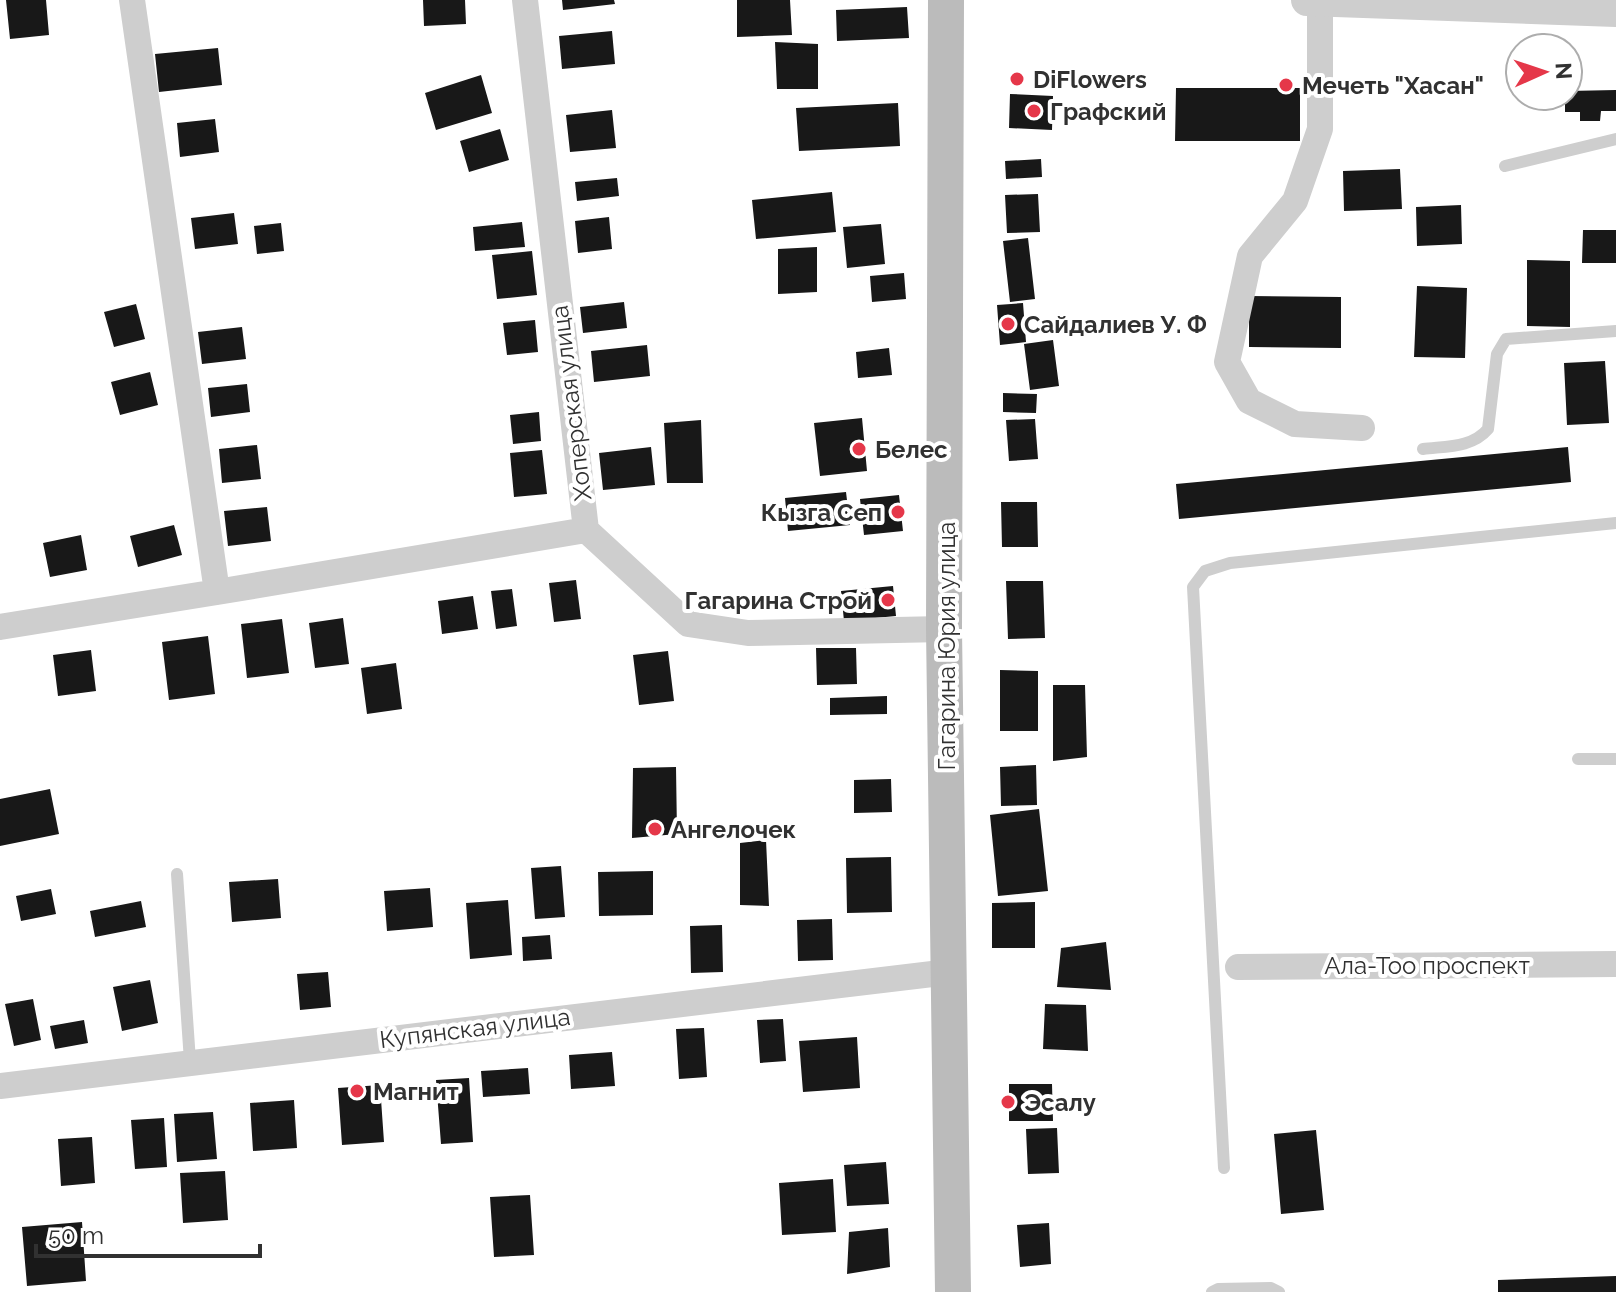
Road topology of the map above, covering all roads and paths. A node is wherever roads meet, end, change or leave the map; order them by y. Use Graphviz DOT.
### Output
graph roads {
  1 [pos="132,0"];
  2 [pos="525,0"];
  3 [pos="946,0"];
  4 [pos="1307,0"];
  5 [pos="1320,0"];
  6 [pos="1616,11"];
  7 [pos="1616,139"];
  8 [pos="1505,166"];
  9 [pos="1616,331"];
  10 [pos="1362,428"];
  11 [pos="1423,449"];
  12 [pos="1616,523"];
  13 [pos="586,530"];
  14 [pos="217,592"];
  15 [pos="0,627"];
  16 [pos="944,629"];
  17 [pos="1578,759"];
  18 [pos="1616,759"];
  19 [pos="177,874"];
  20 [pos="1616,964"];
  21 [pos="1238,967"];
  22 [pos="949,972"];
  23 [pos="190,1061"];
  24 [pos="0,1086"];
  25 [pos="1224,1168"];
  26 [pos="953,1292"];
  27 [pos="1212,1292"];
  28 [pos="1279,1292"];
  1 -- 14 [label="street"];
  2 -- 13 [label="street, Хоперская улица"];
  3 -- 16 [label="main road, Гагарина Юрия улица"];
  4 -- 5 [label="street"];
  5 -- 6 [label="street"];
  5 -- 10 [label="street"];
  7 -- 8 [label="lane"];
  9 -- 11 [label="lane"];
  12 -- 25 [label="lane"];
  13 -- 14 [label="street, Хоперская улица"];
  13 -- 16 [label="street"];
  14 -- 15 [label="street, Хоперская улица"];
  16 -- 22 [label="main road, Гагарина Юрия улица"];
  17 -- 18 [label="lane"];
  19 -- 23 [label="lane"];
  20 -- 21 [label="street, Ала-Тоо проспект"];
  22 -- 23 [label="street, Купянская улица"];
  22 -- 26 [label="main road, Гагарина Юрия улица"];
  23 -- 24 [label="street, Купянская улица"];
  27 -- 28 [label="lane"];
}
